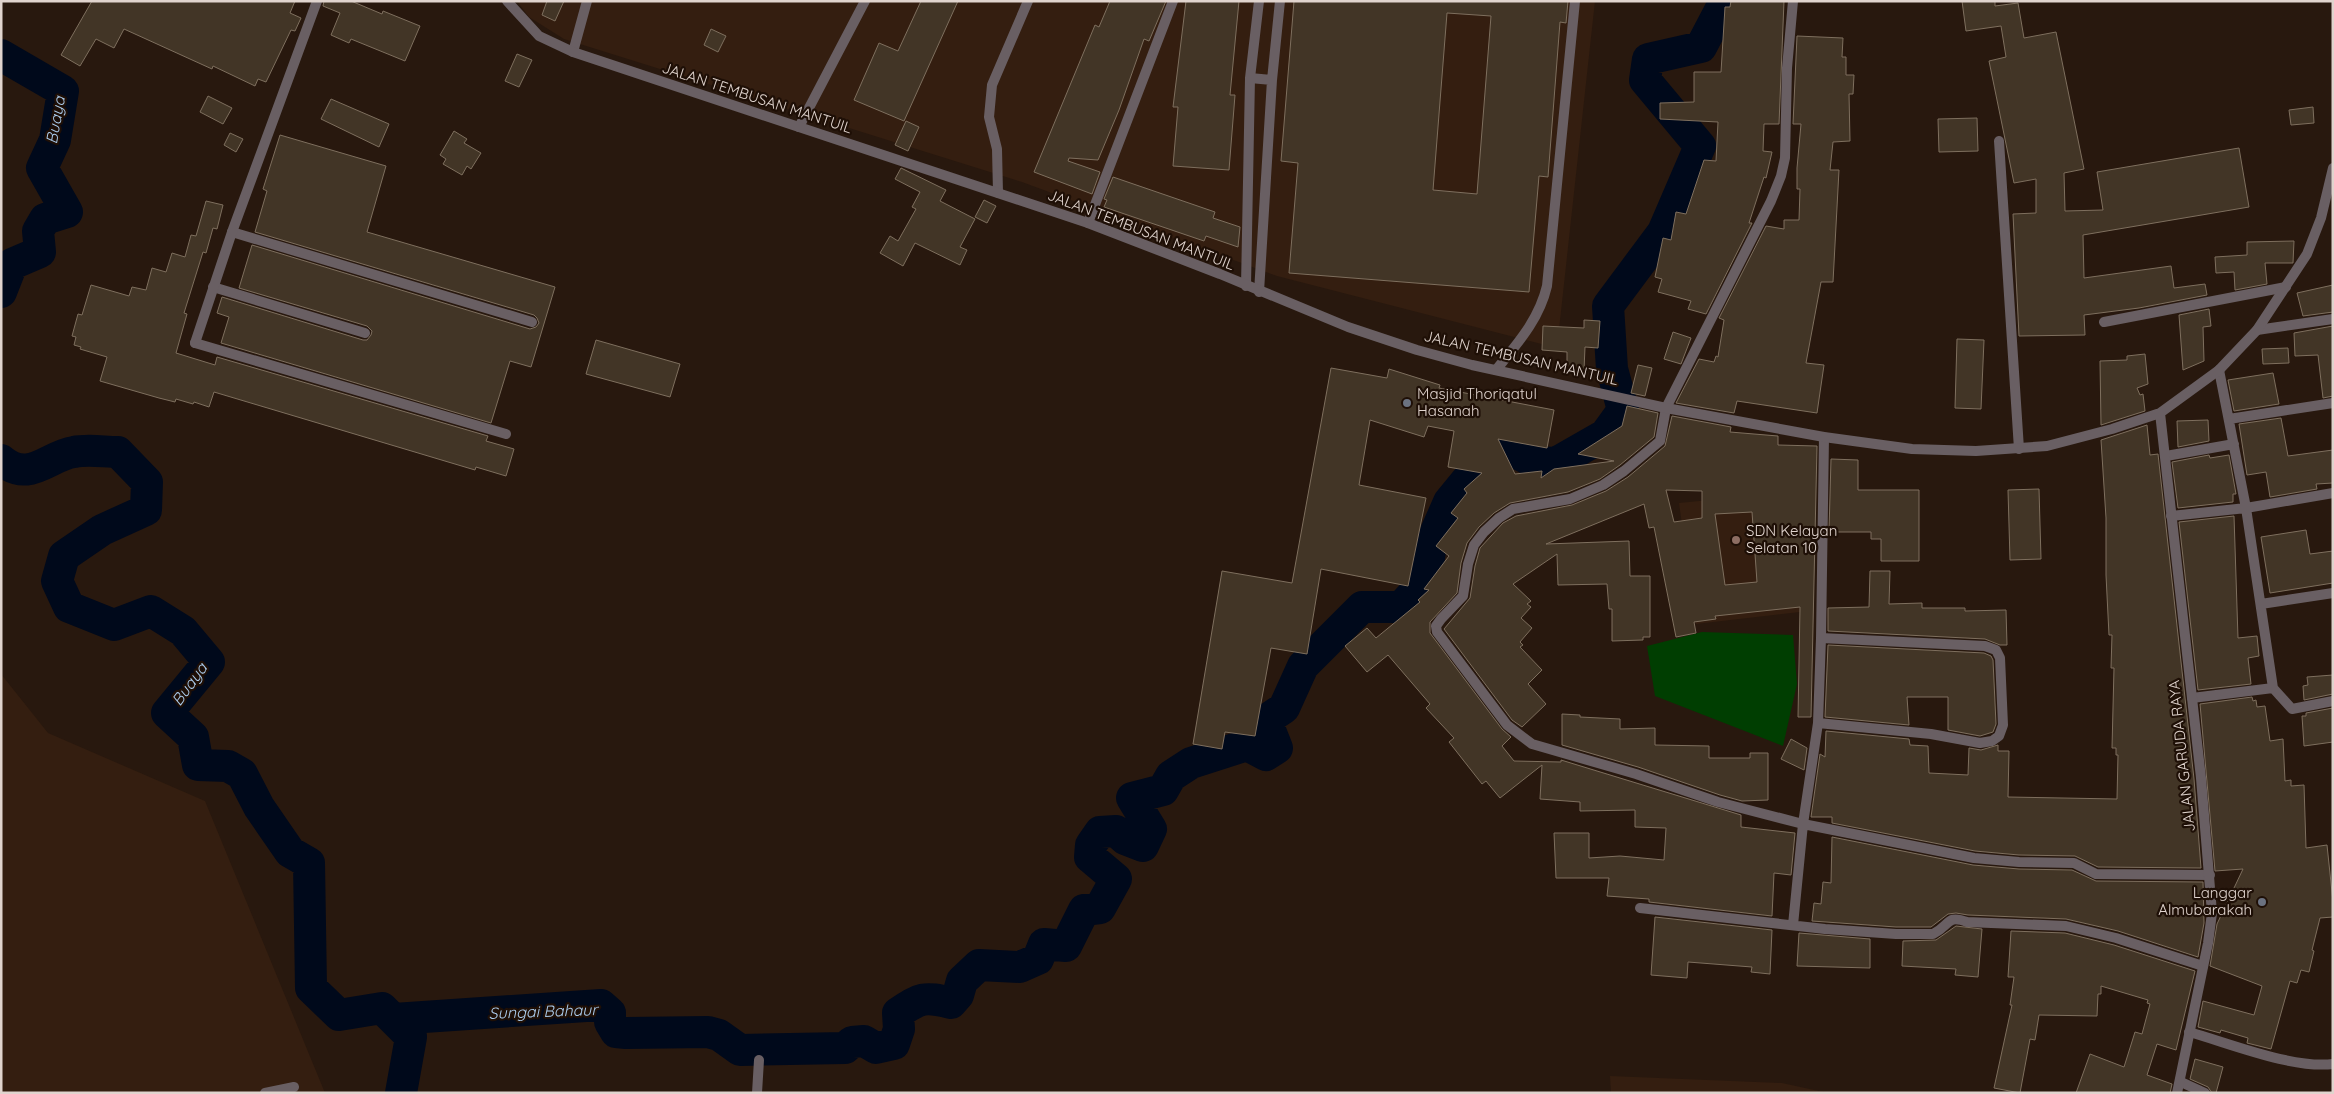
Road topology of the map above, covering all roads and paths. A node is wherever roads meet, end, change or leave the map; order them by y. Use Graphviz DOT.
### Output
graph roads {
  1 [pos="317,1"];
  2 [pos="507,1"];
  3 [pos="588,1"];
  4 [pos="865,1"];
  5 [pos="1028,1"];
  6 [pos="1173,1"];
  7 [pos="1259,1"];
  8 [pos="1280,1"];
  9 [pos="1575,1"];
  10 [pos="1793,1"];
  11 [pos="573,52"];
  12 [pos="1250,78"];
  13 [pos="1272,80"];
  14 [pos="799,127"];
  15 [pos="1999,141"];
  16 [pos="2333,168"];
  17 [pos="998,194"];
  18 [pos="1088,223"];
  19 [pos="232,232"];
  20 [pos="1246,286"];
  21 [pos="213,287"];
  22 [pos="2286,287"];
  23 [pos="1259,292"];
  24 [pos="2333,319"];
  25 [pos="532,322"];
  26 [pos="2104,322"];
  27 [pos="2257,330"];
  28 [pos="365,333"];
  29 [pos="1496,370"];
  30 [pos="2218,370"];
  31 [pos="2333,403"];
  32 [pos="1666,408"];
  33 [pos="2160,413"];
  34 [pos="2229,419"];
  35 [pos="506,434"];
  36 [pos="1824,437"];
  37 [pos="2234,444"];
  38 [pos="2019,449"];
  39 [pos="2166,456"];
  40 [pos="2333,493"];
  41 [pos="2246,508"];
  42 [pos="2171,516"];
  43 [pos="2333,593"];
  44 [pos="2261,604"];
  45 [pos="1821,638"];
  46 [pos="2273,688"];
  47 [pos="2192,698"];
  48 [pos="2333,702"];
  49 [pos="1818,723"];
  50 [pos="1803,824"];
  51 [pos="2210,875"];
  52 [pos="1640,908"];
  53 [pos="1793,925"];
  54 [pos="2203,966"];
  55 [pos="2189,1032"];
  56 [pos="759,1060"];
  57 [pos="2333,1064"];
  58 [pos="294,1087"];
  59 [pos="2179,1088"];
  60 [pos="265,1093"];
  61 [pos="757,1093"];
  62 [pos="2205,1093"];
  1 -- 19 [label="street"];
  2 -- 11 [label="street, JALAN TEMBUSAN MANTUIL"];
  3 -- 11 [label="street"];
  4 -- 14 [label="street"];
  5 -- 17 [label="street"];
  6 -- 18 [label="street"];
  7 -- 12 [label="street"];
  8 -- 13 [label="street"];
  9 -- 29 [label="street"];
  10 -- 32 [label="street"];
  11 -- 14 [label="street, JALAN TEMBUSAN MANTUIL"];
  12 -- 13 [label="street"];
  12 -- 20 [label="street"];
  13 -- 23 [label="street"];
  14 -- 17 [label="street, JALAN TEMBUSAN MANTUIL"];
  15 -- 38 [label="street"];
  16 -- 22 [label="street, JALAN TEMBUSAN MANTUIL"];
  17 -- 18 [label="street, JALAN TEMBUSAN MANTUIL"];
  18 -- 20 [label="street, JALAN TEMBUSAN MANTUIL"];
  19 -- 21 [label="street"];
  19 -- 25 [label="street"];
  20 -- 23 [label="street, JALAN TEMBUSAN MANTUIL"];
  21 -- 28 [label="street"];
  21 -- 35 [label="street"];
  22 -- 26 [label="street"];
  22 -- 27 [label="street, JALAN TEMBUSAN MANTUIL"];
  23 -- 29 [label="street, JALAN TEMBUSAN MANTUIL"];
  24 -- 27 [label="street"];
  27 -- 30 [label="street, JALAN TEMBUSAN MANTUIL"];
  29 -- 32 [label="street, JALAN TEMBUSAN MANTUIL"];
  30 -- 33 [label="street, JALAN TEMBUSAN MANTUIL"];
  30 -- 34 [label="street"];
  31 -- 34 [label="street"];
  32 -- 36 [label="street, JALAN TEMBUSAN MANTUIL"];
  32 -- 50 [label="street"];
  33 -- 38 [label="street, JALAN TEMBUSAN MANTUIL"];
  33 -- 39 [label="street, JALAN GARUDA RAYA"];
  34 -- 37 [label="street"];
  36 -- 38 [label="street, JALAN TEMBUSAN MANTUIL"];
  36 -- 45 [label="street"];
  37 -- 39 [label="street"];
  37 -- 41 [label="street"];
  39 -- 42 [label="street, JALAN GARUDA RAYA"];
  40 -- 41 [label="street"];
  41 -- 42 [label="street"];
  41 -- 44 [label="street"];
  42 -- 47 [label="street, JALAN GARUDA RAYA"];
  43 -- 44 [label="street"];
  44 -- 46 [label="street"];
  45 -- 49 [label="street"];
  45 -- 49 [label="street"];
  46 -- 47 [label="street"];
  46 -- 48 [label="street"];
  47 -- 51 [label="street, JALAN GARUDA RAYA"];
  49 -- 50 [label="street"];
  50 -- 51 [label="street"];
  50 -- 53 [label="street"];
  51 -- 54 [label="street, JALAN GARUDA RAYA"];
  52 -- 53 [label="street"];
  53 -- 54 [label="street"];
  54 -- 55 [label="street, JALAN GARUDA RAYA"];
  55 -- 57 [label="street"];
  55 -- 59 [label="street, JALAN GARUDA RAYA"];
  56 -- 61 [label="street"];
  58 -- 60 [label="street"];
  59 -- 62 [label="street"];
}
